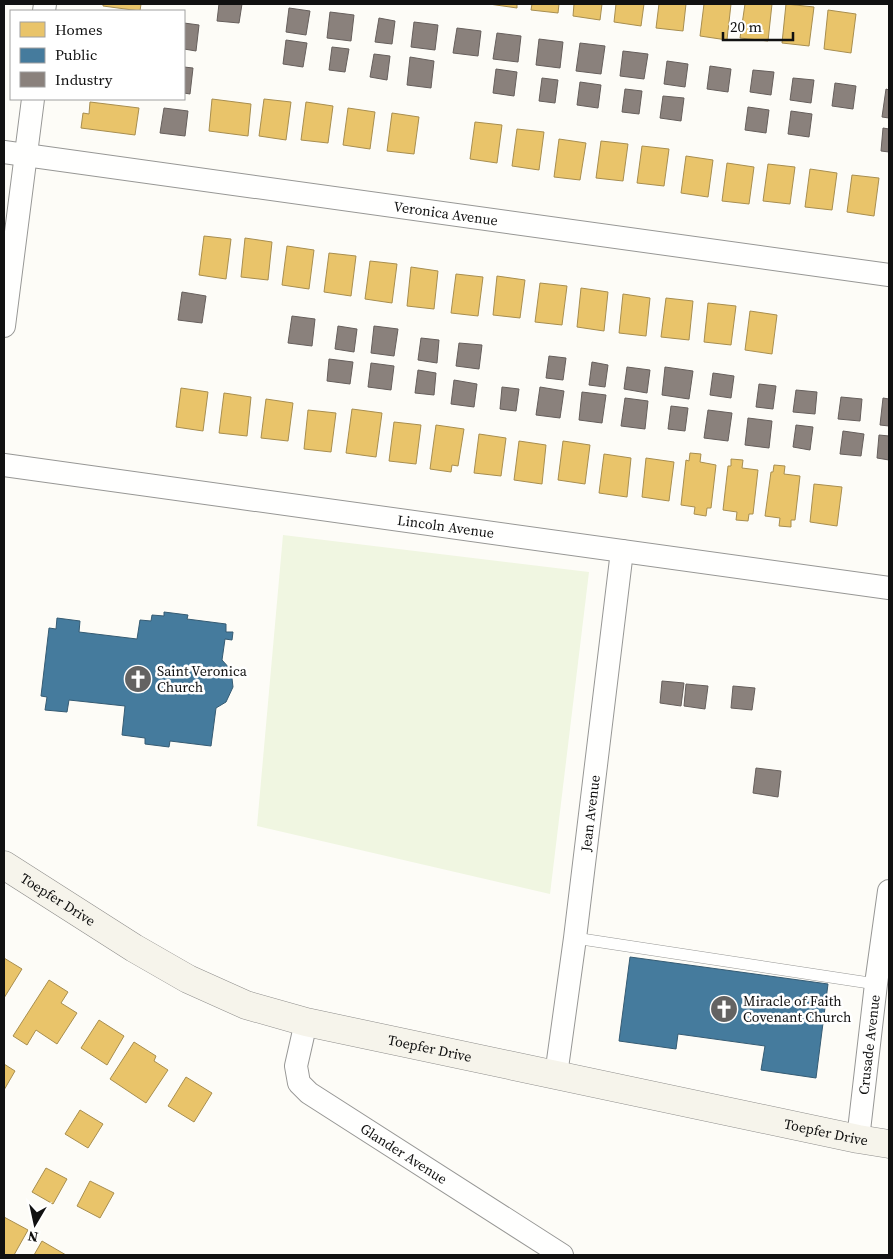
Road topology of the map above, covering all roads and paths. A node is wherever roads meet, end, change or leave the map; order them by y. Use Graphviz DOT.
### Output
graph roads {
  1 [pos="33,100"];
  2 [pos="4,152"];
  3 [pos="26,155"];
  4 [pos="889,275"];
  5 [pos="4,326"];
  6 [pos="4,465"];
  7 [pos="622,551"];
  8 [pos="889,588"];
  9 [pos="4,865"];
  10 [pos="889,891"];
  11 [pos="575,938"];
  12 [pos="876,984"];
  13 [pos="306,1022"];
  14 [pos="556,1075"];
  15 [pos="858,1139"];
  16 [pos="889,1144"];
  17 [pos="562,1255"];
  1 -- 3 [label="street"];
  2 -- 3 [label="street, Veronica Avenue"];
  3 -- 4 [label="street, Veronica Avenue"];
  3 -- 5 [label="street"];
  6 -- 7 [label="street, Lincoln Avenue"];
  7 -- 8 [label="street, Lincoln Avenue"];
  7 -- 11 [label="street, Jean Avenue"];
  9 -- 13 [label="street, Toepfer Drive"];
  10 -- 12 [label="street, Crusade Avenue"];
  11 -- 12 [label="lane"];
  11 -- 14 [label="street, Jean Avenue"];
  12 -- 15 [label="street, Crusade Avenue"];
  13 -- 14 [label="street, Toepfer Drive"];
  13 -- 17 [label="street, Glander Avenue"];
  14 -- 15 [label="street, Toepfer Drive"];
  15 -- 16 [label="street, Toepfer Drive"];
}
